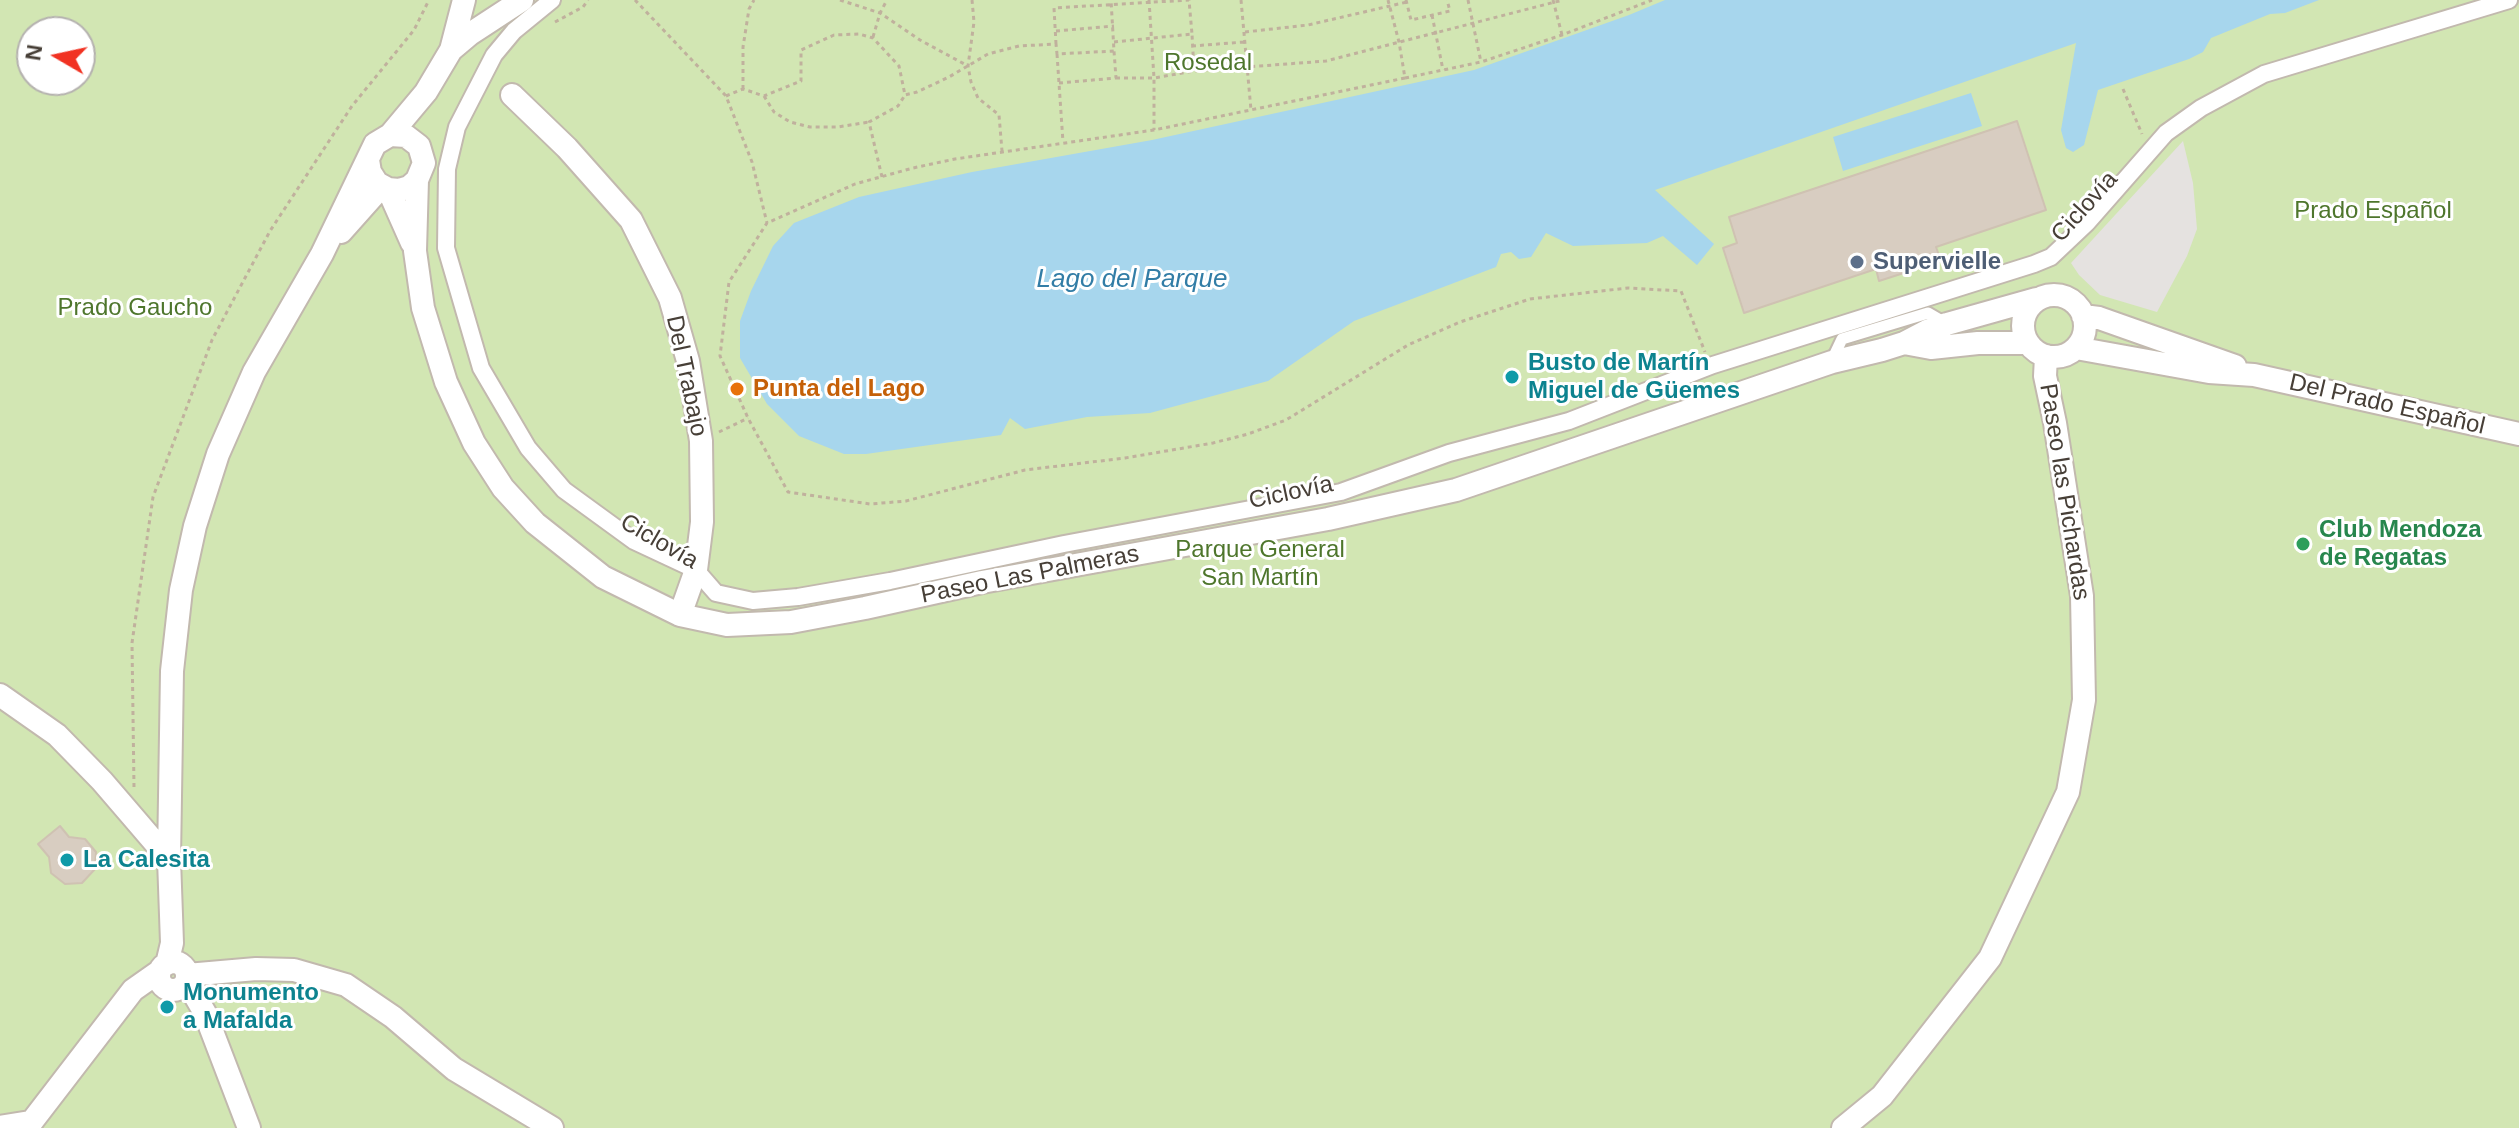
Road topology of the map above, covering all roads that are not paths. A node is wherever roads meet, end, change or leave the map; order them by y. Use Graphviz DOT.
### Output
graph roads {
  1 [pos="464,0"];
  2 [pos="522,0"];
  3 [pos="552,0"];
  4 [pos="2509,0"];
  5 [pos="451,50"];
  6 [pos="426,92"];
  7 [pos="512,95"];
  8 [pos="390,135"];
  9 [pos="419,146"];
  10 [pos="368,160"];
  11 [pos="417,180"];
  12 [pos="385,188"];
  13 [pos="415,251"];
  14 [pos="322,254"];
  15 [pos="2036,299"];
  16 [pos="2083,316"];
  17 [pos="1947,324"];
  18 [pos="1904,343"];
  19 [pos="2027,343"];
  20 [pos="2076,348"];
  21 [pos="2046,356"];
  22 [pos="1832,362"];
  23 [pos="2254,375"];
  24 [pos="2519,434"];
  25 [pos="696,570"];
  26 [pos="680,615"];
  27 [pos="0,695"];
  28 [pos="169,859"];
  29 [pos="174,972"];
  30 [pos="28,1125"];
  31 [pos="0,1127"];
  32 [pos="249,1128"];
  33 [pos="552,1128"];
  34 [pos="1843,1128"];
  1 -- 5 [label="street"];
  2 -- 5 [label="street"];
  3 -- 25 [label="street"];
  4 -- 25 [label="street"];
  5 -- 6 [label="street"];
  6 -- 8 [label="street"];
  6 -- 9 [label="street"];
  7 -- 25 [label="street, Del Trabajo"];
  8 -- 9 [label="street"];
  8 -- 10 [label="street"];
  9 -- 11 [label="street"];
  10 -- 12 [label="street"];
  10 -- 14 [label="street"];
  11 -- 12 [label="street"];
  11 -- 13 [label="street"];
  12 -- 13 [label="street"];
  12 -- 14 [label="street"];
  13 -- 26 [label="street, Paseo Las Palmeras"];
  14 -- 28 [label="street"];
  15 -- 16 [label="street"];
  15 -- 17 [label="street"];
  15 -- 19 [label="street"];
  16 -- 20 [label="street"];
  16 -- 23 [label="street, Del Prado Español"];
  17 -- 18 [label="street"];
  17 -- 22 [label="lane"];
  18 -- 19 [label="street"];
  18 -- 22 [label="street, Paseo Las Palmeras"];
  19 -- 21 [label="street"];
  20 -- 21 [label="street"];
  20 -- 23 [label="street, Del Prado Español"];
  21 -- 34 [label="street, Paseo las Pichardas"];
  22 -- 26 [label="street, Paseo Las Palmeras"];
  23 -- 24 [label="street, Del Prado Español"];
  25 -- 26 [label="street, Del Trabajo"];
  27 -- 28 [label="street"];
  28 -- 29 [label="street"];
  29 -- 30 [label="street"];
  29 -- 32 [label="street"];
  29 -- 33 [label="street"];
  30 -- 31 [label="street"];
}
